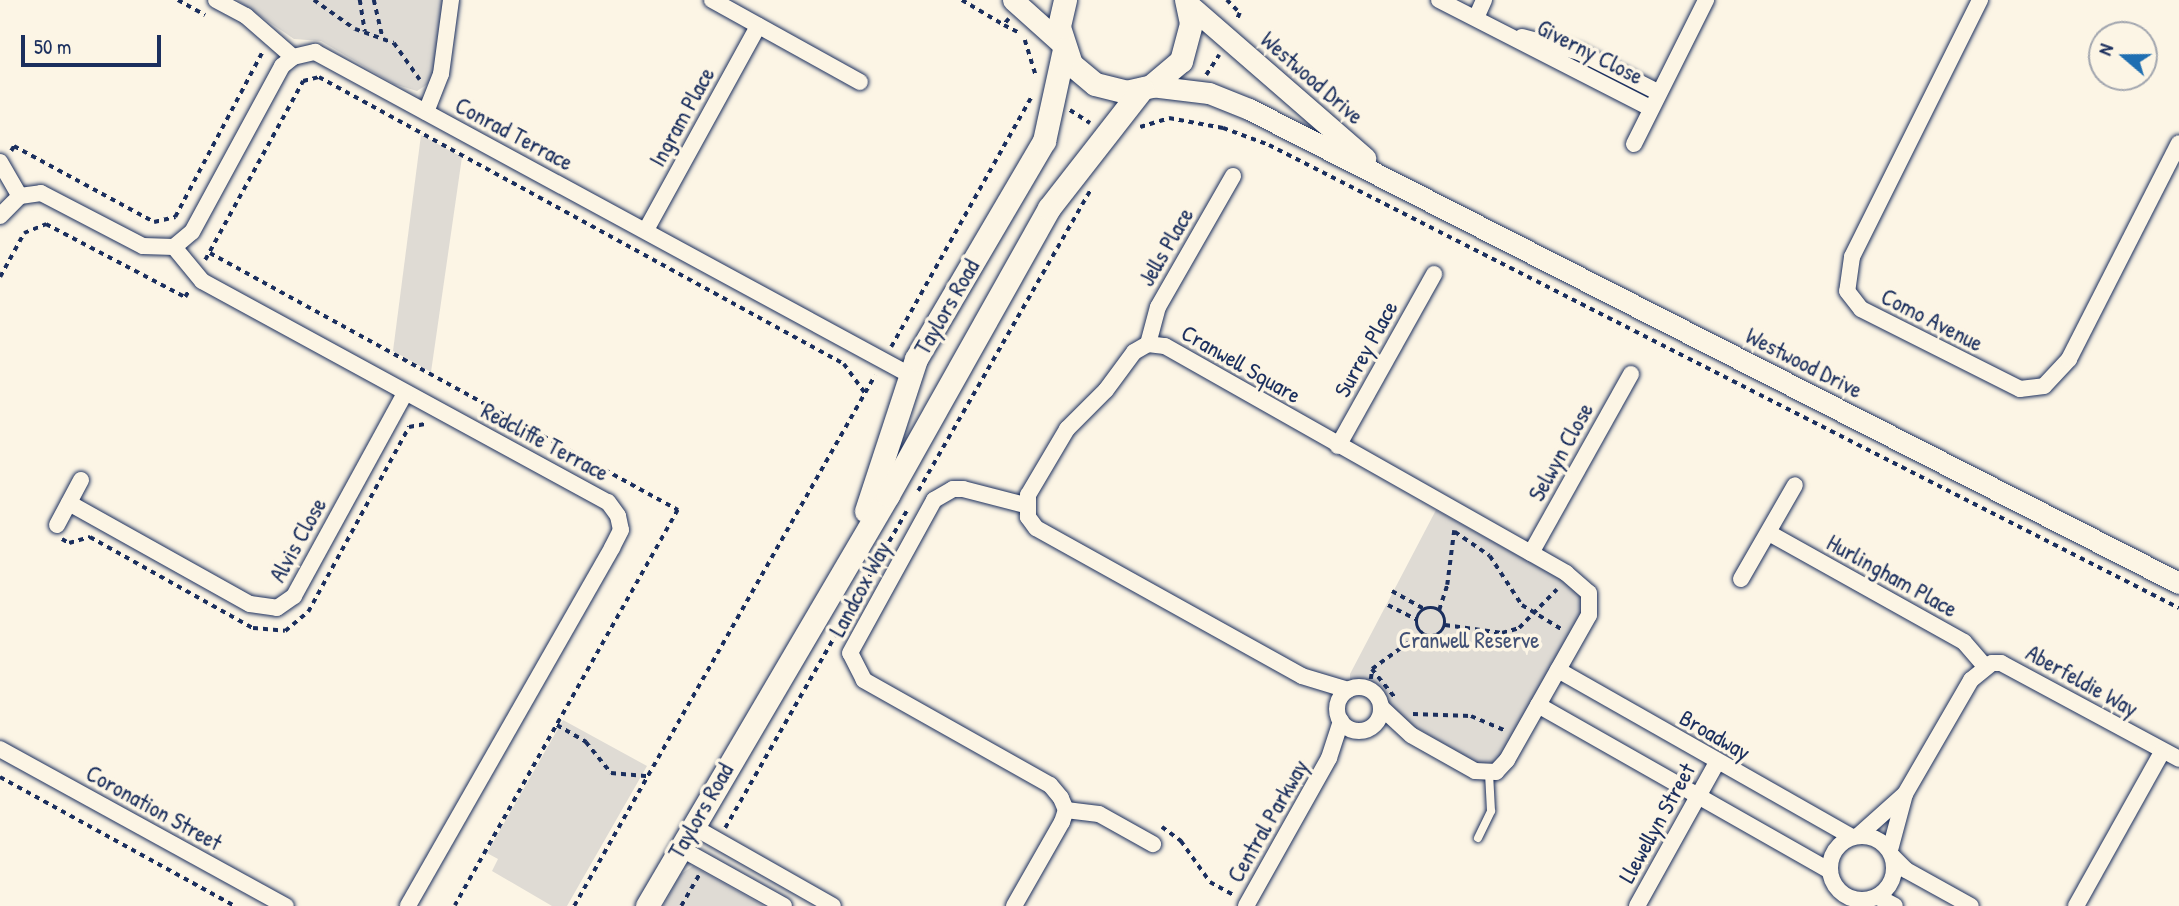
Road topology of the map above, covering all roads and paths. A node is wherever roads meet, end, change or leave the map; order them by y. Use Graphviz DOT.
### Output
graph roads {
  1 [pos="178,0"];
  2 [pos="216,0"];
  3 [pos="314,0"];
  4 [pos="360,0"];
  5 [pos="374,0"];
  6 [pos="450,0"];
  7 [pos="712,0"];
  8 [pos="962,0"];
  9 [pos="1013,0"];
  10 [pos="1065,0"];
  11 [pos="1227,0"];
  12 [pos="1440,0"];
  13 [pos="1484,0"];
  14 [pos="1706,0"];
  15 [pos="1980,0"];
  16 [pos="1187,2"];
  17 [pos="1476,18"];
  18 [pos="213,19"];
  19 [pos="1004,25"];
  20 [pos="758,26"];
  21 [pos="365,32"];
  22 [pos="382,36"];
  23 [pos="1509,36"];
  24 [pos="1228,39"];
  25 [pos="259,43"];
  26 [pos="1063,46"];
  27 [pos="293,57"];
  28 [pos="860,82"];
  29 [pos="1037,88"];
  30 [pos="1146,88"];
  31 [pos="436,92"];
  32 [pos="1658,92"];
  33 [pos="1196,93"];
  34 [pos="1650,108"];
  35 [pos="426,112"];
  36 [pos="2179,143"];
  37 [pos="1633,144"];
  38 [pos="2,164"];
  39 [pos="1233,176"];
  40 [pos="1096,182"];
  41 [pos="1405,189"];
  42 [pos="20,196"];
  43 [pos="0,216"];
  44 [pos="646,230"];
  45 [pos="174,247"];
  46 [pos="209,252"];
  47 [pos="1434,274"];
  48 [pos="197,276"];
  49 [pos="0,277"];
  50 [pos="1148,344"];
  51 [pos="883,361"];
  52 [pos="1631,374"];
  53 [pos="911,375"];
  54 [pos="448,384"];
  55 [pos="405,393"];
  56 [pos="865,393"];
  57 [pos="945,394"];
  58 [pos="435,409"];
  59 [pos="1338,446"];
  60 [pos="81,480"];
  61 [pos="1795,485"];
  62 [pos="69,503"];
  63 [pos="1025,505"];
  64 [pos="1461,514"];
  65 [pos="57,525"];
  66 [pos="1453,531"];
  67 [pos="1769,533"];
  68 [pos="1531,553"];
  69 [pos="840,572"];
  70 [pos="1566,573"];
  71 [pos="1741,579"];
  72 [pos="2179,583"];
  73 [pos="1392,591"];
  74 [pos="1388,604"];
  75 [pos="2179,608"];
  76 [pos="1425,610"];
  77 [pos="1439,610"];
  78 [pos="1536,615"];
  79 [pos="1418,620"];
  80 [pos="1445,625"];
  81 [pos="1423,632"];
  82 [pos="1576,637"];
  83 [pos="1986,667"];
  84 [pos="1372,669"];
  85 [pos="1558,670"];
  86 [pos="1302,676"];
  87 [pos="1348,690"];
  88 [pos="1369,690"];
  89 [pos="1397,700"];
  90 [pos="1538,705"];
  91 [pos="1381,707"];
  92 [pos="1405,710"];
  93 [pos="1339,715"];
  94 [pos="557,724"];
  95 [pos="1367,729"];
  96 [pos="1411,735"];
  97 [pos="1519,739"];
  98 [pos="0,749"];
  99 [pos="2162,752"];
  100 [pos="1329,758"];
  101 [pos="2179,759"];
  102 [pos="1717,762"];
  103 [pos="1489,774"];
  104 [pos="648,776"];
  105 [pos="0,778"];
  106 [pos="1905,794"];
  107 [pos="1699,795"];
  108 [pos="1066,810"];
  109 [pos="692,826"];
  110 [pos="1855,836"];
  111 [pos="1478,838"];
  112 [pos="718,841"];
  113 [pos="1153,844"];
  114 [pos="680,848"];
  115 [pos="1891,854"];
  116 [pos="706,862"];
  117 [pos="1832,877"];
  118 [pos="1869,901"];
  119 [pos="1252,904"];
  120 [pos="235,906"];
  121 [pos="286,906"];
  122 [pos="408,906"];
  123 [pos="455,906"];
  124 [pos="574,906"];
  125 [pos="647,906"];
  126 [pos="681,906"];
  127 [pos="784,906"];
  128 [pos="833,906"];
  129 [pos="1014,906"];
  130 [pos="1637,906"];
  131 [pos="1833,906"];
  132 [pos="1895,906"];
  133 [pos="1971,906"];
  134 [pos="2076,906"];
  1 -- 18 [label="path"];
  2 -- 27 [label="street"];
  3 -- 21 [label="path"];
  4 -- 21 [label="path"];
  5 -- 22 [label="path"];
  6 -- 31 [label="street"];
  7 -- 20 [label="street"];
  8 -- 19 [label="path"];
  9 -- 26 [label="street"];
  10 -- 26 [label="main road, Taylors Road"];
  11 -- 24 [label="path"];
  12 -- 17 [label="street, Giverny Close"];
  13 -- 17 [label="street"];
  14 -- 32 [label="street"];
  15 -- 36 [label="street, Como Avenue"];
  16 -- 24 [label="street, Westwood Drive"];
  16 -- 30 [label="main road, Taylors Road"];
  17 -- 23 [label="street, Giverny Close"];
  20 -- 28 [label="street"];
  20 -- 44 [label="street, Ingram Place"];
  21 -- 22 [label="path"];
  22 -- 31 [label="path"];
  23 -- 32 [label="street, Giverny Close"];
  23 -- 34 [label="street, Giverny Close"];
  24 -- 33 [label="path"];
  24 -- 41 [label="street, Westwood Drive"];
  25 -- 38 [label="path"];
  26 -- 30 [label="main road"];
  26 -- 53 [label="main road, Taylors Road"];
  27 -- 35 [label="street, Conrad Terrace"];
  27 -- 45 [label="street"];
  29 -- 51 [label="path"];
  30 -- 33 [label="street, Westwood Drive"];
  30 -- 57 [label="main road, Taylors Road"];
  31 -- 35 [label="street"];
  32 -- 34 [label="street"];
  33 -- 41 [label="street, Westwood Drive"];
  33 -- 75 [label="path"];
  34 -- 37 [label="street"];
  35 -- 44 [label="street, Conrad Terrace"];
  38 -- 42 [label="street"];
  39 -- 50 [label="street, Jells Place"];
  40 -- 112 [label="path"];
  41 -- 72 [label="street, Westwood Drive"];
  42 -- 43 [label="street"];
  42 -- 45 [label="street"];
  44 -- 51 [label="street, Conrad Terrace"];
  45 -- 48 [label="street, Redcliffe Terrace"];
  46 -- 48 [label="path"];
  46 -- 54 [label="path"];
  46 -- 56 [label="path"];
  47 -- 59 [label="street, Surrey Place"];
  48 -- 49 [label="path"];
  48 -- 55 [label="street, Redcliffe Terrace"];
  50 -- 59 [label="street, Cranwell Square"];
  50 -- 63 [label="street, Cranwell Square"];
  51 -- 53 [label="street, Conrad Terrace"];
  51 -- 56 [label="path"];
  52 -- 68 [label="street, Selwyn Close"];
  53 -- 57 [label="main road"];
  53 -- 69 [label="main road, Taylors Road"];
  54 -- 58 [label="path"];
  54 -- 94 [label="path"];
  55 -- 58 [label="street, Redcliffe Terrace"];
  55 -- 62 [label="street, Alvis Close"];
  56 -- 104 [label="path"];
  57 -- 69 [label="main road, Taylors Road"];
  58 -- 65 [label="path"];
  58 -- 122 [label="street, Redcliffe Terrace"];
  59 -- 64 [label="street, Cranwell Square"];
  60 -- 62 [label="street"];
  61 -- 67 [label="street"];
  62 -- 65 [label="street"];
  63 -- 86 [label="street"];
  63 -- 108 [label="street, Landcox Way"];
  64 -- 66 [label="path"];
  64 -- 68 [label="street, Cranwell Square"];
  66 -- 77 [label="path"];
  66 -- 78 [label="path"];
  67 -- 71 [label="street"];
  67 -- 83 [label="street, Hurlingham Place"];
  68 -- 70 [label="street, Cranwell Square"];
  69 -- 109 [label="main road, Taylors Road"];
  70 -- 78 [label="path"];
  70 -- 82 [label="street, Cranwell Square"];
  73 -- 76 [label="path"];
  74 -- 79 [label="path"];
  76 -- 77 [label="path"];
  76 -- 79 [label="path"];
  77 -- 80 [label="path"];
  78 -- 80 [label="path"];
  78 -- 82 [label="path"];
  79 -- 81 [label="path"];
  80 -- 81 [label="path"];
  81 -- 84 [label="path"];
  82 -- 85 [label="street, Cranwell Square"];
  83 -- 99 [label="street, Aberfeldie Way"];
  83 -- 106 [label="street"];
  84 -- 88 [label="path"];
  84 -- 89 [label="path"];
  85 -- 90 [label="street, Cranwell Square"];
  85 -- 102 [label="street, Broadway"];
  86 -- 87 [label="street"];
  86 -- 93 [label="street"];
  87 -- 88 [label="street"];
  87 -- 93 [label="street, Central Parkway"];
  88 -- 91 [label="street"];
  90 -- 97 [label="street, Cranwell Square"];
  90 -- 107 [label="street"];
  91 -- 95 [label="street"];
  91 -- 96 [label="street"];
  92 -- 97 [label="path"];
  93 -- 95 [label="street"];
  93 -- 100 [label="street, Central Parkway"];
  94 -- 104 [label="path"];
  94 -- 123 [label="path"];
  95 -- 96 [label="street"];
  95 -- 100 [label="street, Central Parkway"];
  96 -- 103 [label="street"];
  97 -- 103 [label="street, Cranwell Square"];
  98 -- 121 [label="street, Coronation Street"];
  99 -- 101 [label="street, Aberfeldie Way"];
  99 -- 134 [label="street"];
  100 -- 119 [label="street, Central Parkway"];
  102 -- 107 [label="street, Llewellyn Street"];
  102 -- 110 [label="street, Broadway"];
  103 -- 111 [label="lane"];
  104 -- 124 [label="path"];
  105 -- 120 [label="path"];
  106 -- 110 [label="street"];
  106 -- 115 [label="street"];
  107 -- 117 [label="street"];
  107 -- 130 [label="street, Llewellyn Street"];
  108 -- 113 [label="street"];
  108 -- 129 [label="street"];
  109 -- 112 [label="street"];
  109 -- 114 [label="main road, Taylors Road"];
  110 -- 115 [label="street"];
  110 -- 117 [label="street"];
  112 -- 128 [label="street"];
  113 -- 119 [label="path"];
  114 -- 116 [label="street"];
  114 -- 125 [label="main road, Taylors Road"];
  115 -- 118 [label="street"];
  115 -- 133 [label="street"];
  116 -- 126 [label="path"];
  116 -- 127 [label="street"];
  117 -- 118 [label="street"];
  117 -- 131 [label="street"];
  118 -- 132 [label="street"];
}
